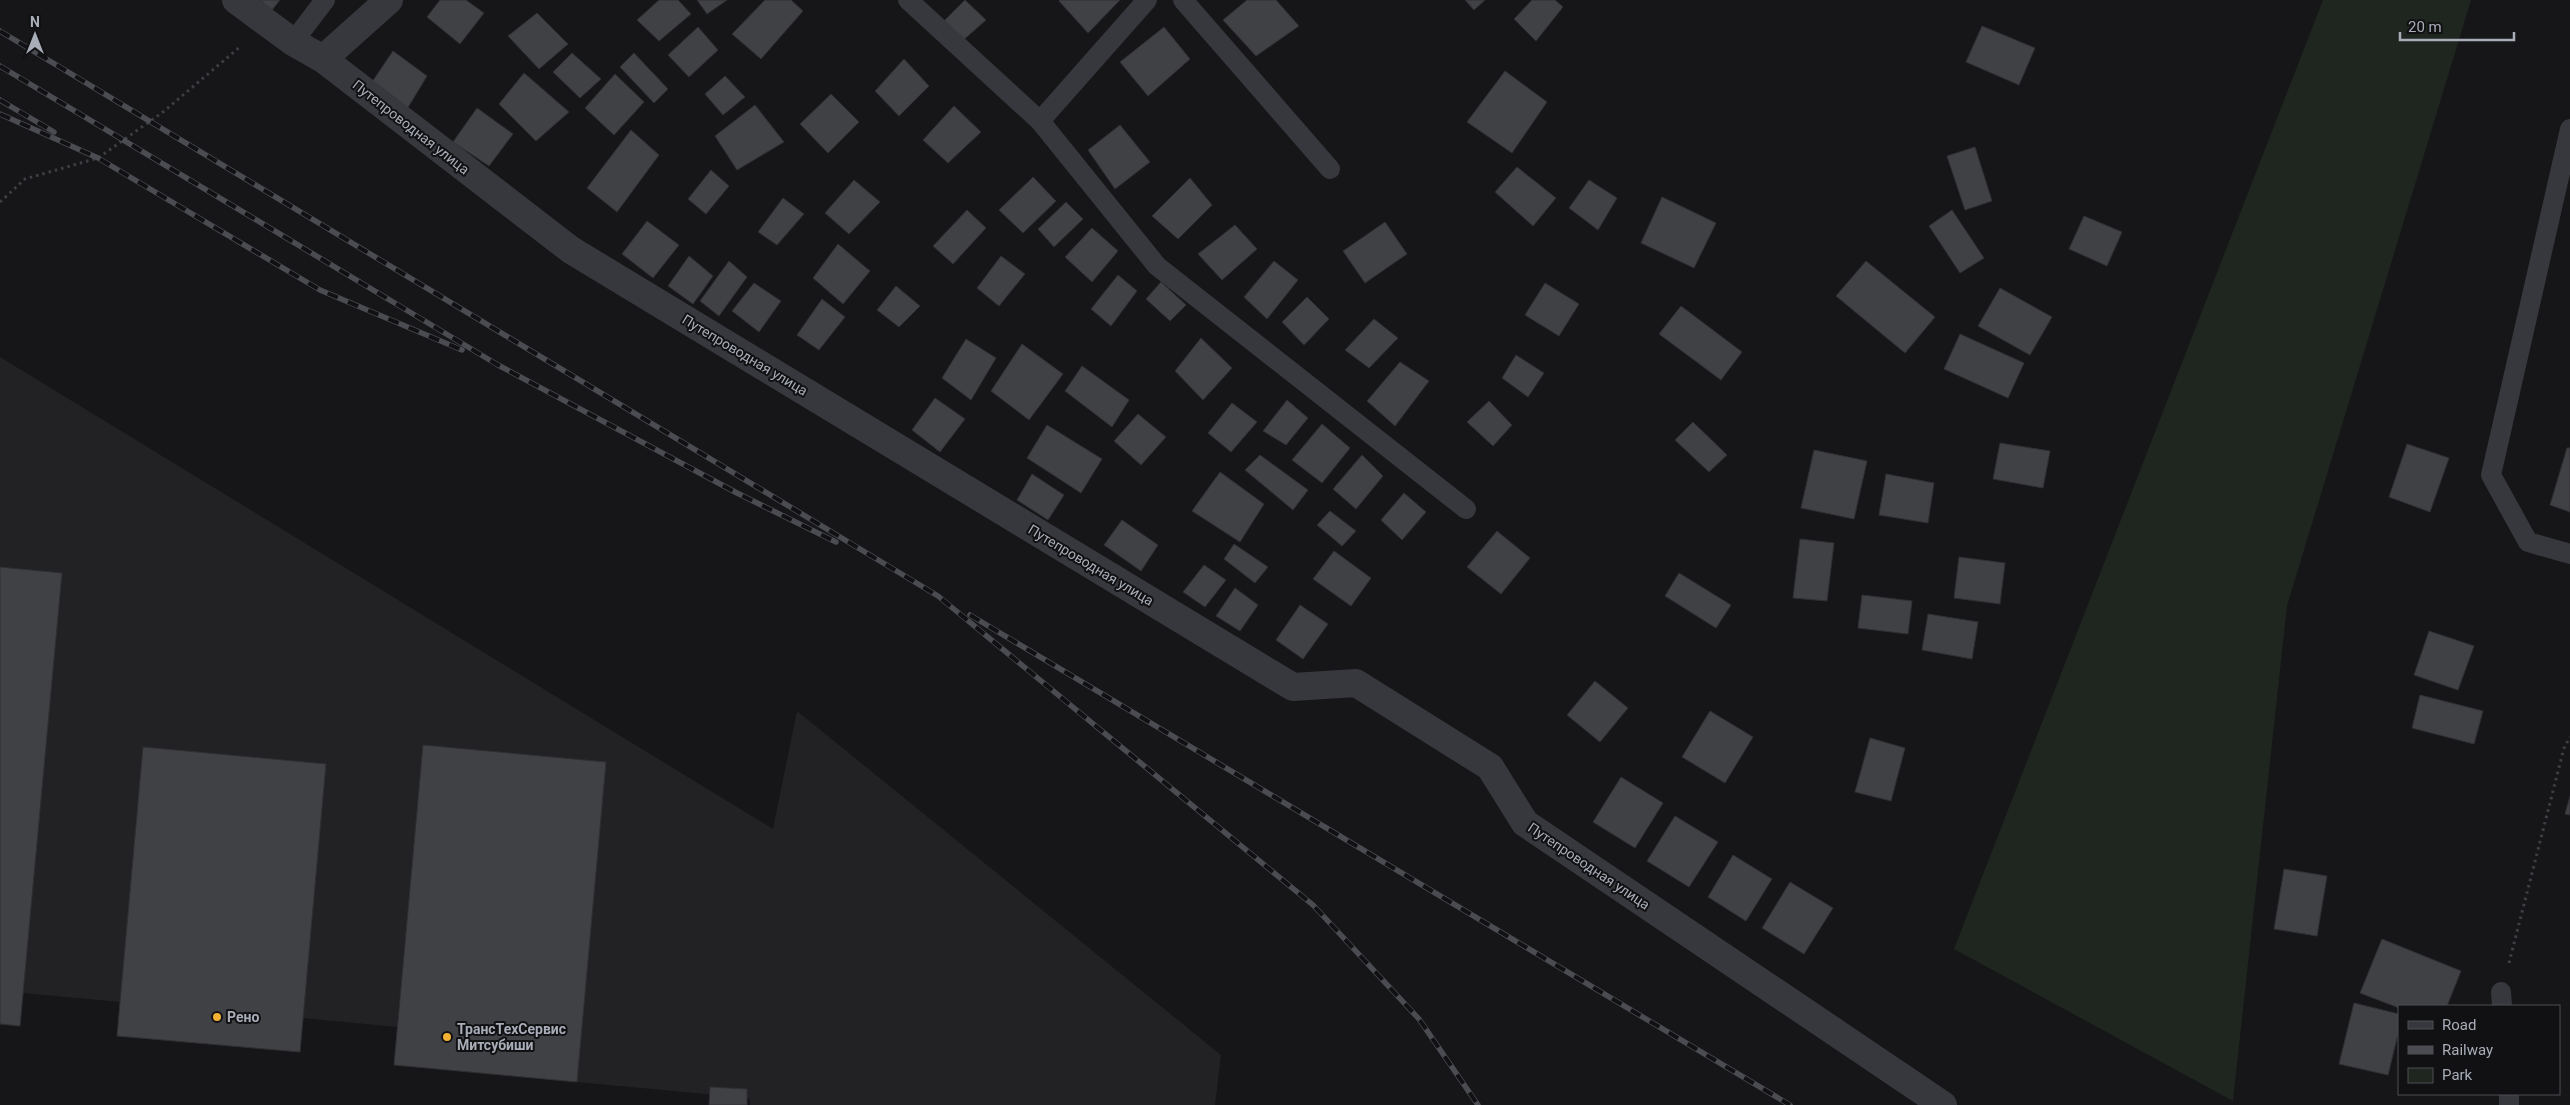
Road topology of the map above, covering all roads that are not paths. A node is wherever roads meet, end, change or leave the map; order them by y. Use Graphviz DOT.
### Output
graph roads {
  1 [pos="236,0"];
  2 [pos="325,0"];
  3 [pos="389,0"];
  4 [pos="908,0"];
  5 [pos="1147,0"];
  6 [pos="1183,0"];
  7 [pos="293,42"];
  8 [pos="323,59"];
  9 [pos="1040,121"];
  10 [pos="2570,129"];
  11 [pos="1330,168"];
  12 [pos="1466,509"];
  13 [pos="2570,554"];
  14 [pos="1943,1105"];
  1 -- 7 [label="street, Путепроводная улица"];
  2 -- 7 [label="lane"];
  3 -- 8 [label="street"];
  4 -- 9 [label="lane"];
  5 -- 9 [label="lane"];
  6 -- 11 [label="lane"];
  7 -- 8 [label="street, Путепроводная улица"];
  8 -- 14 [label="street, Путепроводная улица"];
  9 -- 12 [label="lane"];
  10 -- 13 [label="lane"];
}
